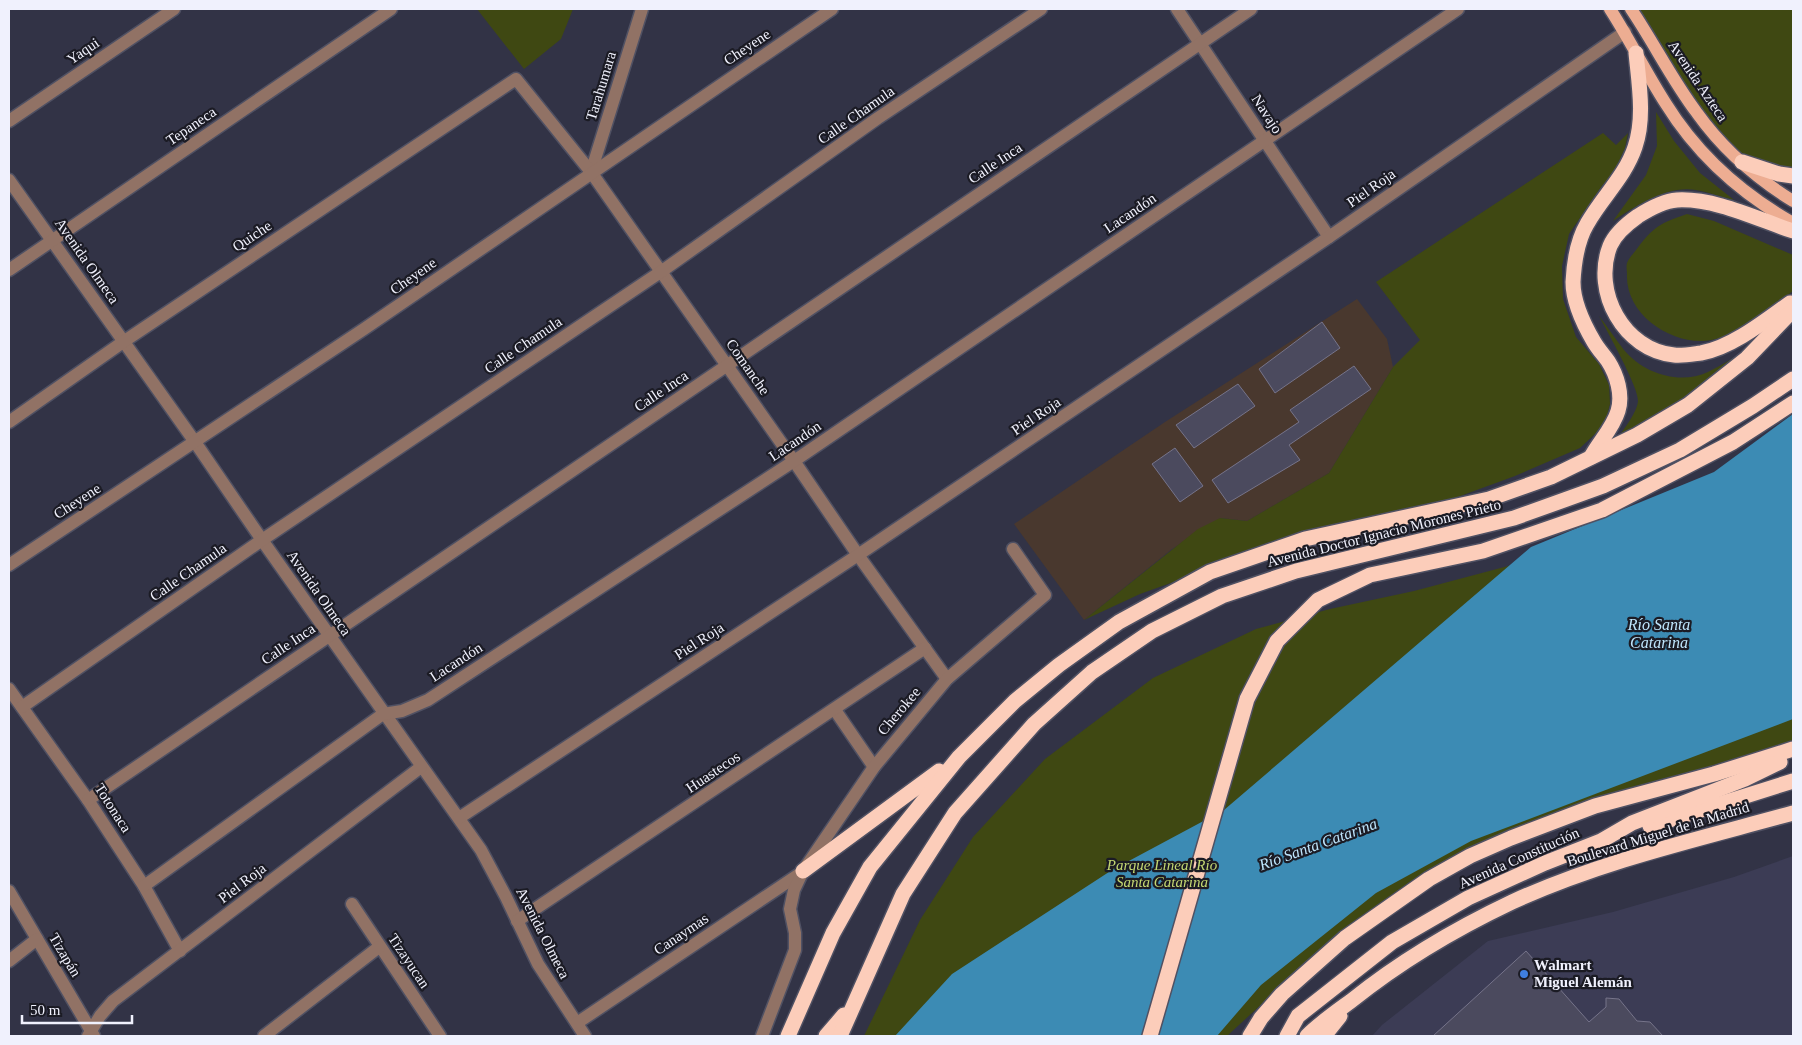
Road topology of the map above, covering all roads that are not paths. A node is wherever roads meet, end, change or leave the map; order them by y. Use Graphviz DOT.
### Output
graph roads {
  1 [pos="174,9"];
  2 [pos="391,9"];
  3 [pos="642,9"];
  4 [pos="832,9"];
  5 [pos="1042,9"];
  6 [pos="1177,9"];
  7 [pos="1251,9"];
  8 [pos="1458,9"];
  9 [pos="1610,9"];
  10 [pos="1631,9"];
  11 [pos="1625,32"];
  12 [pos="1200,42"];
  13 [pos="1636,53"];
  14 [pos="516,79"];
  15 [pos="9,121"];
  16 [pos="1265,141"];
  17 [pos="1742,162"];
  18 [pos="591,172"];
  19 [pos="1793,176"];
  20 [pos="9,180"];
  21 [pos="1793,201"];
  22 [pos="1793,223"];
  23 [pos="1793,231"];
  24 [pos="1329,236"];
  25 [pos="53,240"];
  26 [pos="9,270"];
  27 [pos="662,271"];
  28 [pos="1793,301"];
  29 [pos="1793,310"];
  30 [pos="123,342"];
  31 [pos="727,366"];
  32 [pos="1793,379"];
  33 [pos="1793,403"];
  34 [pos="9,422"];
  35 [pos="195,442"];
  36 [pos="1591,457"];
  37 [pos="794,461"];
  38 [pos="262,540"];
  39 [pos="1013,549"];
  40 [pos="858,555"];
  41 [pos="9,565"];
  42 [pos="330,635"];
  43 [pos="925,648"];
  44 [pos="947,679"];
  45 [pos="9,689"];
  46 [pos="22,707"];
  47 [pos="835,710"];
  48 [pos="383,714"];
  49 [pos="1793,749"];
  50 [pos="1793,755"];
  51 [pos="958,757"];
  52 [pos="421,767"];
  53 [pos="874,767"];
  54 [pos="1793,781"];
  55 [pos="88,800"];
  56 [pos="1793,813"];
  57 [pos="459,818"];
  58 [pos="1601,841"];
  59 [pos="803,871"];
  60 [pos="144,886"];
  61 [pos="9,891"];
  62 [pos="352,904"];
  63 [pos="517,921"];
  64 [pos="37,939"];
  65 [pos="379,947"];
  66 [pos="180,951"];
  67 [pos="9,961"];
  68 [pos="1353,999"];
  69 [pos="853,1004"];
  70 [pos="577,1023"];
  71 [pos="91,1035"];
  72 [pos="264,1036"];
  73 [pos="440,1036"];
  74 [pos="585,1036"];
  75 [pos="762,1036"];
  76 [pos="788,1036"];
  77 [pos="826,1036"];
  78 [pos="840,1036"];
  79 [pos="1150,1036"];
  80 [pos="1250,1036"];
  81 [pos="1287,1036"];
  82 [pos="1307,1036"];
  83 [pos="1324,1036"];
  1 -- 15 [label="street, Yaqui"];
  2 -- 25 [label="street, Tepaneca"];
  3 -- 18 [label="street, Tarahumara"];
  4 -- 18 [label="street, Cheyene"];
  5 -- 27 [label="street, Calle Chamula"];
  6 -- 12 [label="street, Navajo"];
  7 -- 12 [label="street, Calle Inca"];
  8 -- 16 [label="street, Lacandón"];
  9 -- 11 [label="main road"];
  10 -- 17 [label="main road, Avenida Azteca"];
  11 -- 13 [label="main road"];
  11 -- 24 [label="street, Piel Roja"];
  12 -- 16 [label="street, Navajo"];
  12 -- 31 [label="street, Calle Inca"];
  13 -- 22 [label="main road"];
  13 -- 36 [label="highway"];
  14 -- 18 [label="street, Comanche"];
  14 -- 30 [label="street, Quiche"];
  16 -- 24 [label="street, Navajo"];
  16 -- 37 [label="street, Lacandón"];
  17 -- 19 [label="highway"];
  17 -- 21 [label="main road, Avenida Azteca"];
  18 -- 27 [label="street, Comanche"];
  18 -- 35 [label="street, Cheyene"];
  20 -- 25 [label="street, Avenida Olmeca"];
  23 -- 28 [label="highway"];
  24 -- 40 [label="street, Piel Roja"];
  25 -- 26 [label="street, Tepaneca"];
  25 -- 30 [label="street, Avenida Olmeca"];
  27 -- 31 [label="street, Comanche"];
  27 -- 38 [label="street, Calle Chamula"];
  29 -- 36 [label="highway, Avenida Doctor Ignacio Morones Prieto"];
  30 -- 34 [label="street, Quiche"];
  30 -- 35 [label="street, Avenida Olmeca"];
  31 -- 37 [label="street, Comanche"];
  31 -- 42 [label="street, Calle Inca"];
  32 -- 69 [label="highway, Avenida Doctor Ignacio Morones Prieto"];
  33 -- 79 [label="highway"];
  35 -- 38 [label="street, Avenida Olmeca"];
  35 -- 41 [label="street, Cheyene"];
  36 -- 51 [label="highway, Avenida Doctor Ignacio Morones Prieto"];
  37 -- 40 [label="street, Comanche"];
  37 -- 48 [label="street, Lacandón"];
  38 -- 42 [label="street, Avenida Olmeca"];
  38 -- 46 [label="street, Calle Chamula"];
  39 -- 44 [label="street, Cherokee"];
  40 -- 43 [label="street, Comanche"];
  40 -- 57 [label="street, Piel Roja"];
  42 -- 48 [label="street, Avenida Olmeca"];
  42 -- 55 [label="street, Calle Inca"];
  43 -- 44 [label="street, Comanche"];
  43 -- 47 [label="street, Huastecos"];
  44 -- 53 [label="street, Cherokee"];
  45 -- 46 [label="street, Totonaca"];
  46 -- 55 [label="street, Totonaca"];
  47 -- 53 [label="street"];
  47 -- 63 [label="street, Huastecos"];
  48 -- 52 [label="street, Avenida Olmeca"];
  48 -- 60 [label="street, Lacandón"];
  49 -- 80 [label="highway"];
  50 -- 58 [label="highway, Avenida Constitución"];
  51 -- 59 [label="highway"];
  51 -- 76 [label="highway, Avenida Doctor Ignacio Morones Prieto"];
  52 -- 57 [label="street, Avenida Olmeca"];
  52 -- 66 [label="street, Piel Roja"];
  53 -- 59 [label="street, Cherokee"];
  54 -- 58 [label="highway"];
  55 -- 60 [label="street, Totonaca"];
  56 -- 68 [label="highway, Boulevard Miguel de la Madrid"];
  57 -- 63 [label="street, Avenida Olmeca"];
  58 -- 81 [label="highway, Avenida Constitución"];
  59 -- 70 [label="street, Canaymas"];
  59 -- 75 [label="street"];
  60 -- 66 [label="street, Totonaca"];
  61 -- 64 [label="street, Tizapán"];
  62 -- 65 [label="street, Tizayucan"];
  63 -- 70 [label="street, Avenida Olmeca"];
  64 -- 67 [label="street"];
  64 -- 71 [label="street, Tizapán"];
  65 -- 72 [label="street"];
  65 -- 73 [label="street, Tizayucan"];
  66 -- 71 [label="street, Piel Roja"];
  68 -- 82 [label="highway, Boulevard Miguel de la Madrid"];
  68 -- 83 [label="highway"];
  69 -- 77 [label="highway"];
  69 -- 78 [label="highway, Avenida Doctor Ignacio Morones Prieto"];
  70 -- 74 [label="street, Avenida Olmeca"];
}
